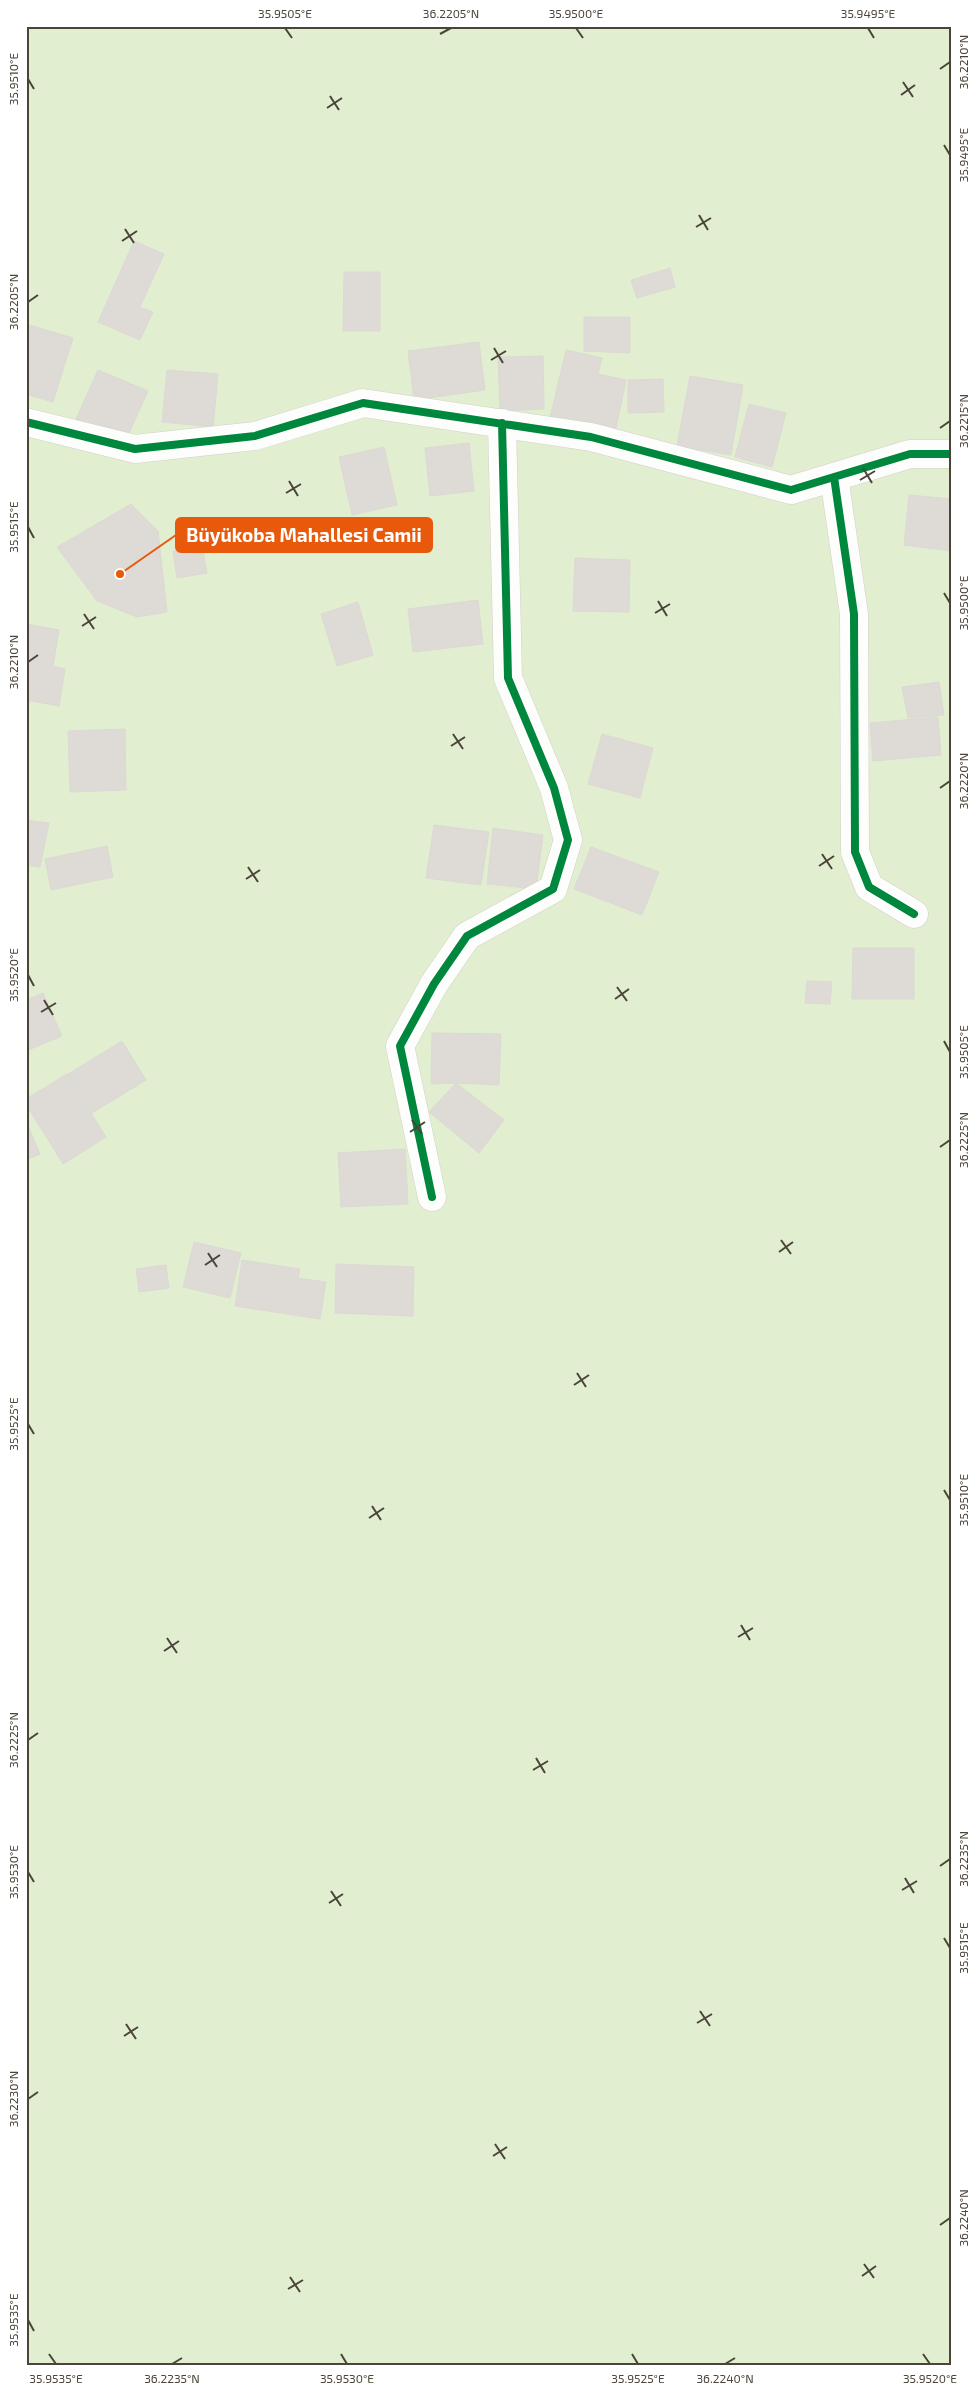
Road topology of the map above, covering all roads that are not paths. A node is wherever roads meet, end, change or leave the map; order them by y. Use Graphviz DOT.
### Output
graph roads {
  1 [pos="26,422"];
  2 [pos="502,423"];
  3 [pos="952,454"];
  4 [pos="834,477"];
  5 [pos="914,914"];
  6 [pos="432,1197"];
  1 -- 2 [label="street"];
  2 -- 4 [label="street"];
  2 -- 6 [label="street"];
  3 -- 4 [label="street"];
  4 -- 5 [label="street"];
}
